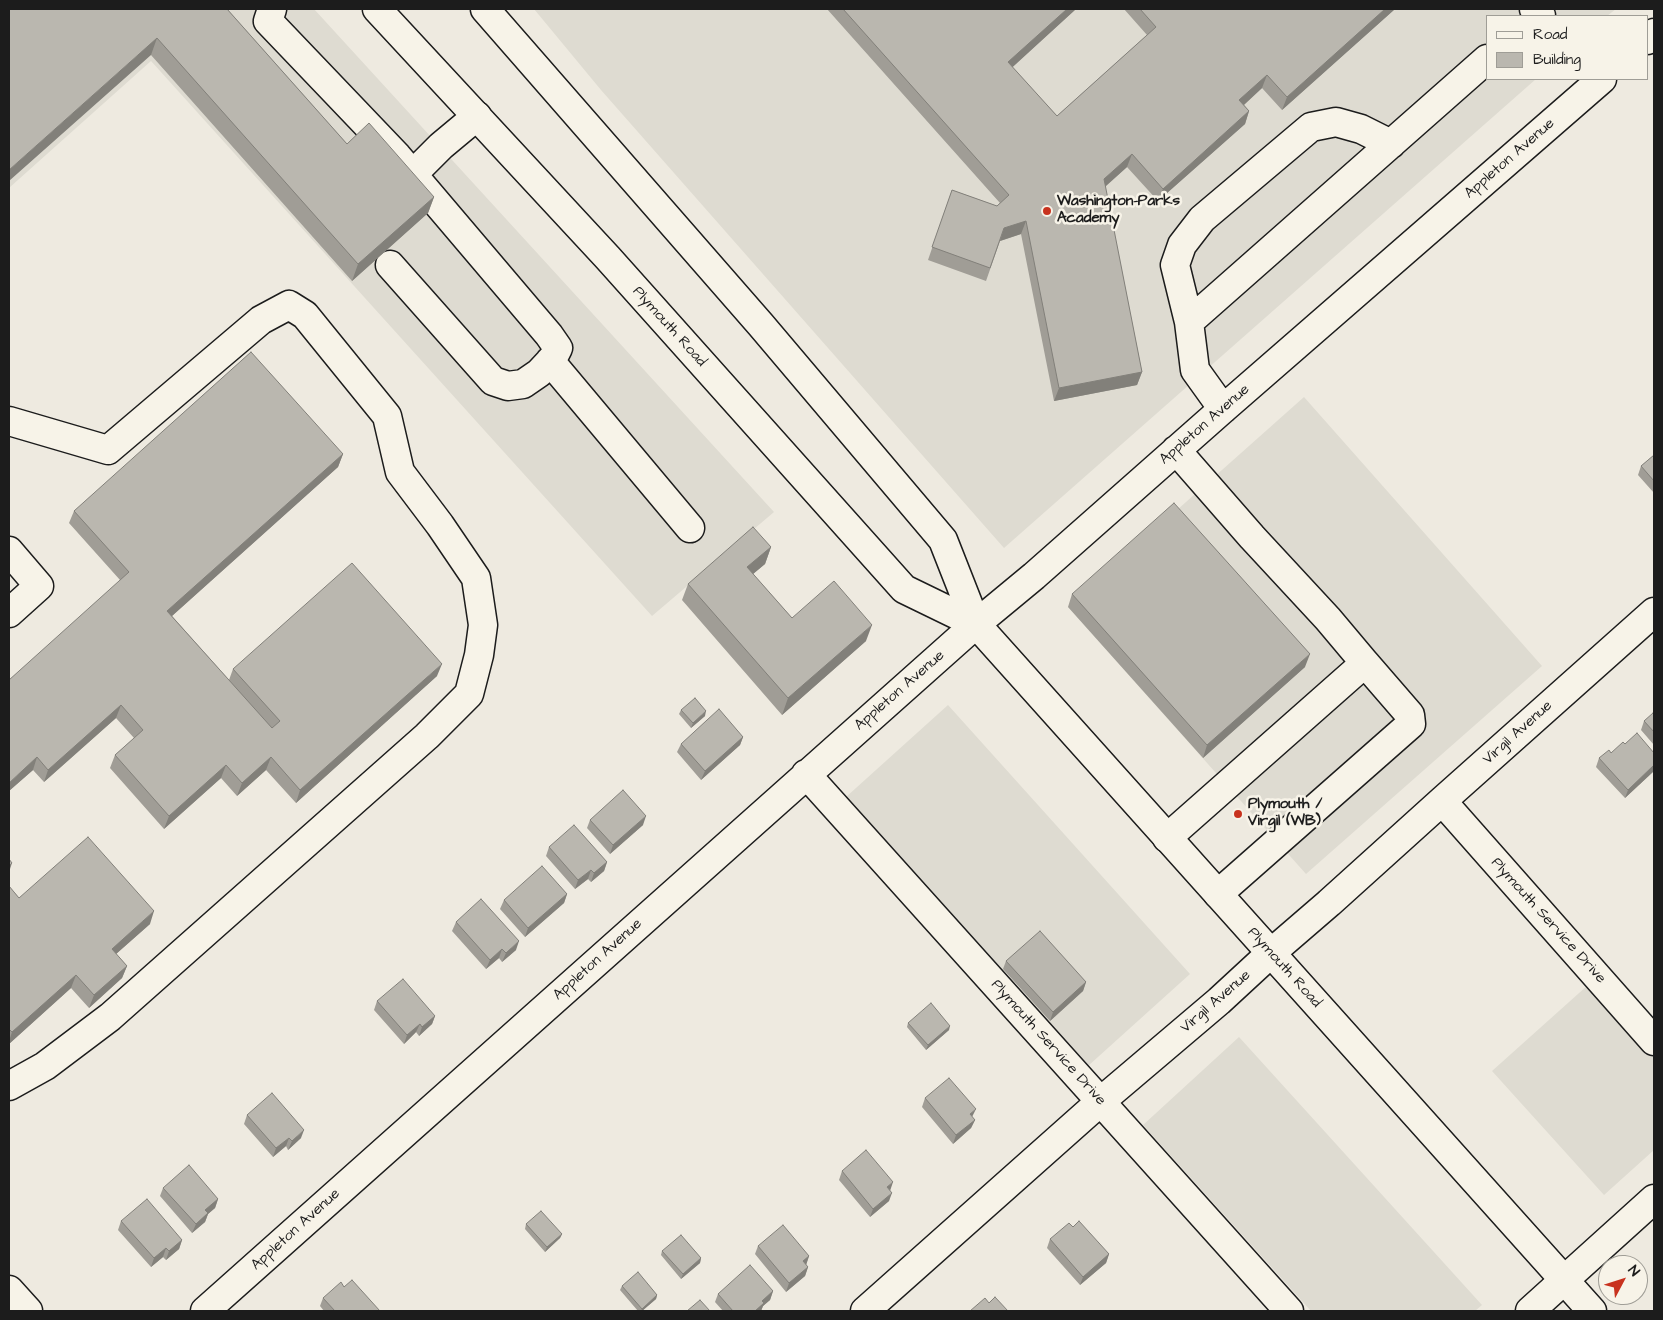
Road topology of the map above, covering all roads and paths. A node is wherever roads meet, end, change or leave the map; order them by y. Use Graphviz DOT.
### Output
graph roads {
  1 [pos="272,9"];
  2 [pos="377,9"];
  3 [pos="485,9"];
  4 [pos="1486,60"];
  5 [pos="1599,80"];
  6 [pos="477,116"];
  7 [pos="1391,144"];
  8 [pos="413,174"];
  9 [pos="390,265"];
  10 [pos="1189,322"];
  11 [pos="550,362"];
  12 [pos="1222,409"];
  13 [pos="9,421"];
  14 [pos="1176,450"];
  15 [pos="690,528"];
  16 [pos="9,551"];
  17 [pos="1654,612"];
  18 [pos="9,613"];
  19 [pos="976,624"];
  20 [pos="1365,662"];
  21 [pos="806,774"];
  22 [pos="1442,801"];
  23 [pos="1167,838"];
  24 [pos="1218,894"];
  25 [pos="1271,953"];
  26 [pos="1654,1041"];
  27 [pos="9,1086"];
  28 [pos="1100,1102"];
  29 [pos="1654,1199"];
  30 [pos="1564,1280"];
  31 [pos="9,1290"];
  32 [pos="28,1311"];
  33 [pos="205,1311"];
  34 [pos="865,1311"];
  35 [pos="1289,1311"];
  36 [pos="1530,1311"];
  37 [pos="1592,1311"];
  1 -- 8 [label="street"];
  2 -- 6 [label="street, Plymouth Road"];
  3 -- 19 [label="street, Plymouth Road"];
  4 -- 7 [label="street"];
  5 -- 12 [label="street, Appleton Avenue"];
  6 -- 8 [label="street"];
  6 -- 19 [label="street, Plymouth Road"];
  7 -- 10 [label="street"];
  7 -- 10 [label="street"];
  8 -- 11 [label="street"];
  9 -- 11 [label="street"];
  10 -- 12 [label="street"];
  11 -- 15 [label="street"];
  12 -- 14 [label="street, Appleton Avenue"];
  13 -- 27 [label="street"];
  14 -- 19 [label="street, Appleton Avenue"];
  14 -- 20 [label="street"];
  16 -- 18 [label="street"];
  17 -- 22 [label="street, Virgil Avenue"];
  19 -- 21 [label="street, Appleton Avenue"];
  19 -- 23 [label="street, Plymouth Road"];
  20 -- 23 [label="street"];
  20 -- 24 [label="street"];
  21 -- 28 [label="street, Plymouth Service Drive"];
  21 -- 33 [label="street, Appleton Avenue"];
  22 -- 25 [label="street, Virgil Avenue"];
  22 -- 26 [label="street, Plymouth Service Drive"];
  23 -- 24 [label="street, Plymouth Road"];
  24 -- 25 [label="street, Plymouth Road"];
  25 -- 28 [label="street, Virgil Avenue"];
  25 -- 30 [label="street, Plymouth Road"];
  28 -- 34 [label="street, Virgil Avenue"];
  28 -- 35 [label="street, Plymouth Service Drive"];
  29 -- 30 [label="street"];
  30 -- 36 [label="street"];
  30 -- 37 [label="street, Plymouth Road"];
  31 -- 32 [label="street"];
}
